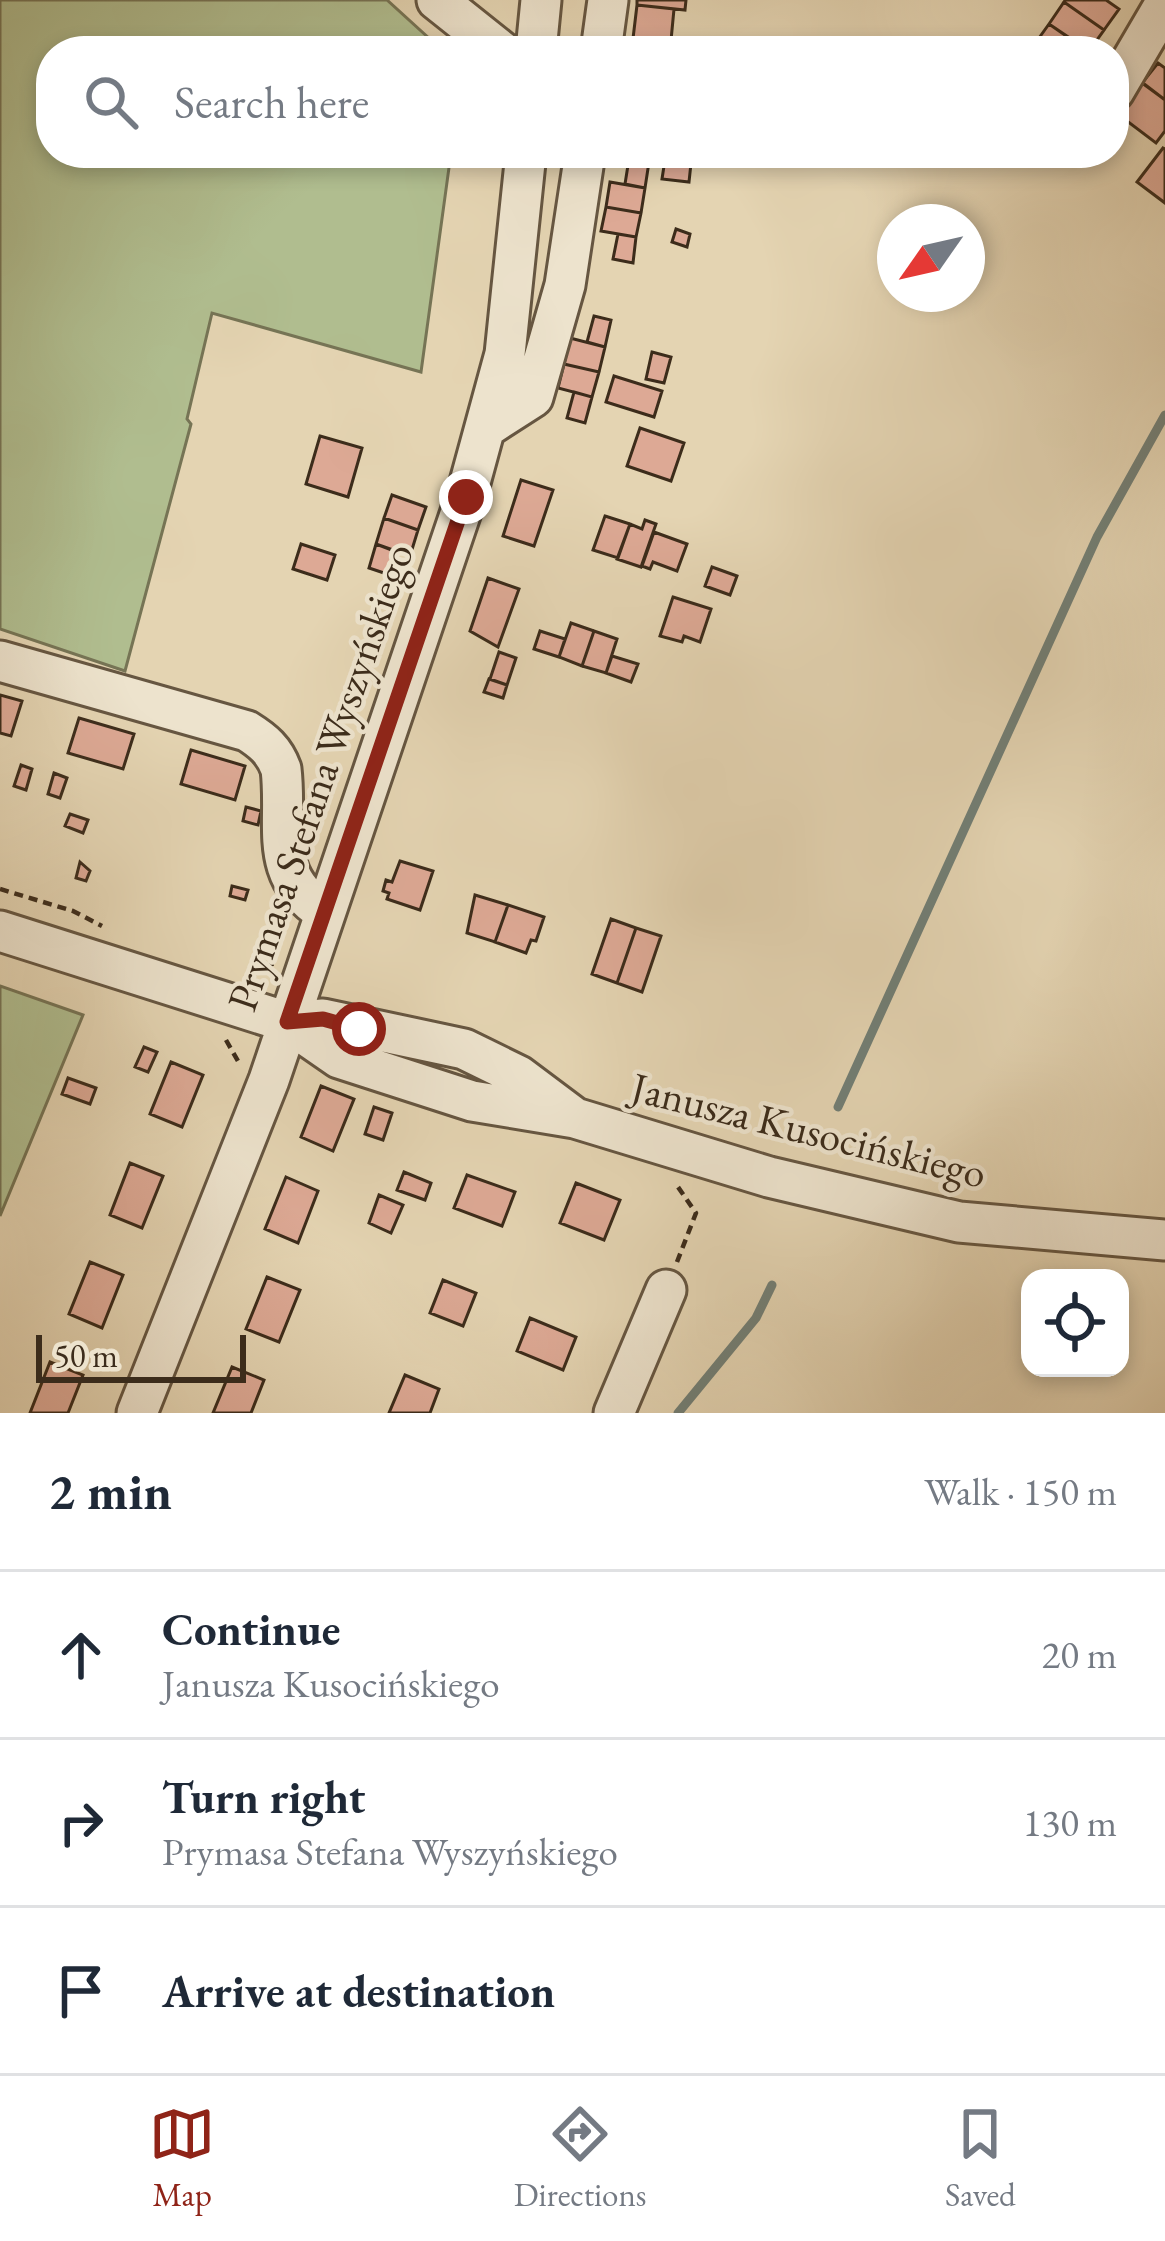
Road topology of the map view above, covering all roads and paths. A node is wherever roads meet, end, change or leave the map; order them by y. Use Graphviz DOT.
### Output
graph roads {
  1 [pos="436,0"];
  2 [pos="541,0"];
  3 [pos="608,0"];
  4 [pos="1165,4"];
  5 [pos="482,36"];
  6 [pos="537,36"];
  7 [pos="603,36"];
  8 [pos="1129,65"];
  9 [pos="524,168"];
  10 [pos="583,168"];
  11 [pos="485,428"];
  12 [pos="0,661"];
  13 [pos="325,912"];
  14 [pos="0,931"];
  15 [pos="287,1022"];
  16 [pos="696,1213"];
  17 [pos="1165,1240"];
  18 [pos="666,1290"];
  19 [pos="137,1413"];
  20 [pos="614,1413"];
  1 -- 5 [label="street"];
  2 -- 6 [label="street"];
  3 -- 7 [label="street"];
  4 -- 8 [label="street"];
  9 -- 11 [label="street, Prymasa Stefana Wyszyńskiego"];
  10 -- 11 [label="street"];
  11 -- 13 [label="street, Prymasa Stefana Wyszyńskiego"];
  12 -- 13 [label="street"];
  13 -- 15 [label="street, Prymasa Stefana Wyszyńskiego"];
  14 -- 15 [label="street, Janusza Kusocińskiego"];
  15 -- 17 [label="street, Janusza Kusocińskiego"];
  15 -- 19 [label="street, Prymasa Stefana Wyszyńskiego"];
  16 -- 18 [label="path"];
  18 -- 20 [label="street"];
}
